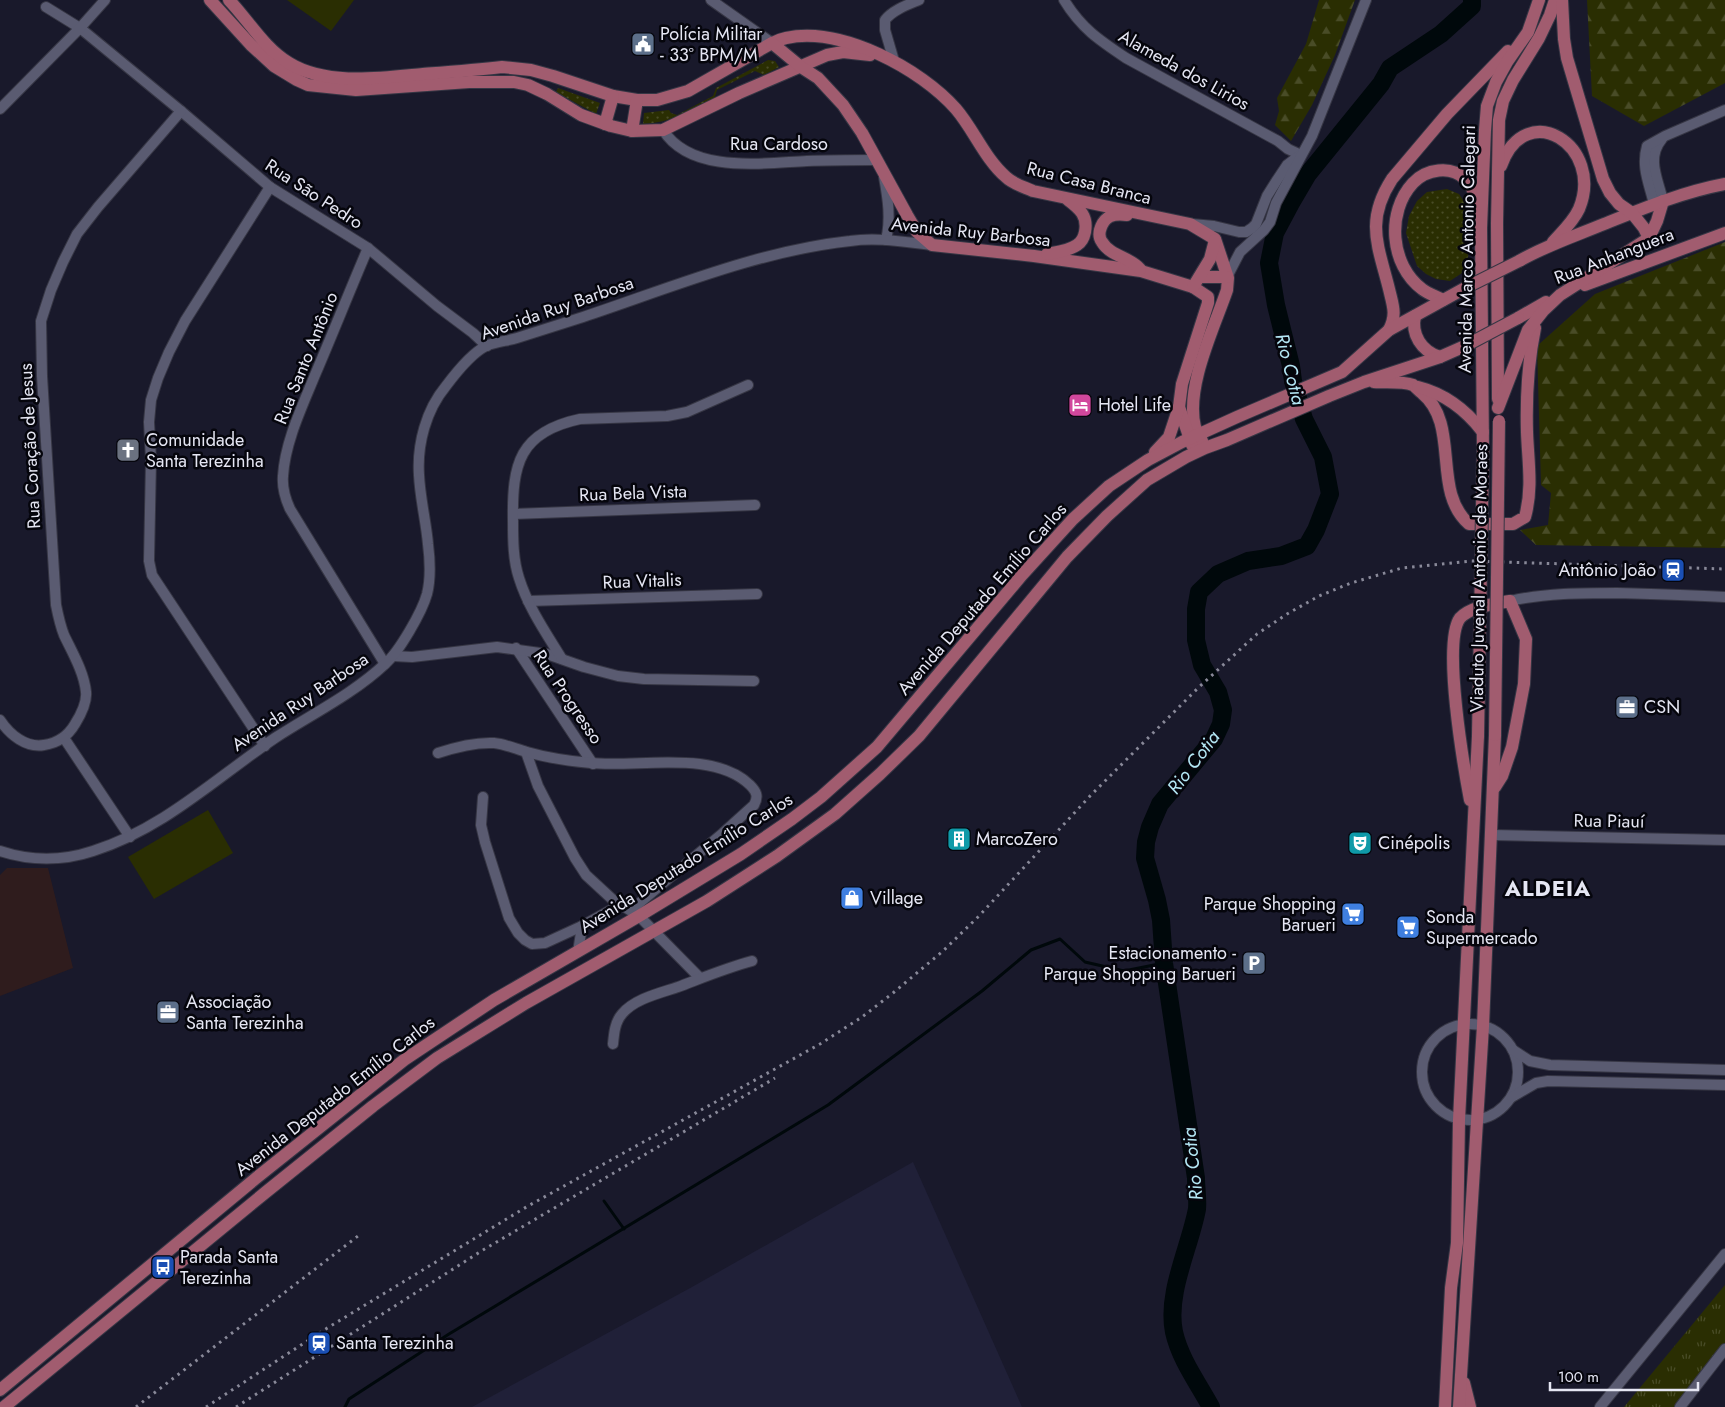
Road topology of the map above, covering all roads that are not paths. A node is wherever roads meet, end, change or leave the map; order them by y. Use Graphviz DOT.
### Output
graph roads {
  1 [pos="105,0"];
  2 [pos="210,0"];
  3 [pos="229,0"];
  4 [pos="711,0"];
  5 [pos="919,0"];
  6 [pos="1064,0"];
  7 [pos="1366,0"];
  8 [pos="1539,0"];
  9 [pos="1555,0"];
  10 [pos="1562,0"];
  11 [pos="46,7"];
  12 [pos="80,28"];
  13 [pos="1528,32"];
  14 [pos="772,43"];
  15 [pos="888,59"];
  16 [pos="801,67"];
  17 [pos="613,96"];
  18 [pos="637,100"];
  19 [pos="0,108"];
  20 [pos="1725,110"];
  21 [pos="181,111"];
  22 [pos="605,124"];
  23 [pos="632,130"];
  24 [pos="664,130"];
  25 [pos="1301,155"];
  26 [pos="876,160"];
  27 [pos="883,173"];
  28 [pos="1498,173"];
  29 [pos="1725,184"];
  30 [pos="270,187"];
  31 [pos="1065,198"];
  32 [pos="1659,202"];
  33 [pos="1632,213"];
  34 [pos="1154,217"];
  35 [pos="1190,224"];
  36 [pos="1481,228"];
  37 [pos="1725,232"];
  38 [pos="1649,238"];
  39 [pos="1215,239"];
  40 [pos="886,240"];
  41 [pos="1552,244"];
  42 [pos="932,245"];
  43 [pos="368,248"];
  44 [pos="1034,256"];
  45 [pos="1141,271"];
  46 [pos="1227,278"];
  47 [pos="1197,282"];
  48 [pos="1467,287"];
  49 [pos="1560,295"];
  50 [pos="1443,300"];
  51 [pos="1415,316"];
  52 [pos="1536,318"];
  53 [pos="1389,330"];
  54 [pos="487,346"];
  55 [pos="1465,346"];
  56 [pos="1440,357"];
  57 [pos="1364,382"];
  58 [pos="748,385"];
  59 [pos="1413,385"];
  60 [pos="1179,406"];
  61 [pos="1498,408"];
  62 [pos="1499,421"];
  63 [pos="1483,432"];
  64 [pos="1194,437"];
  65 [pos="1200,451"];
  66 [pos="1483,452"];
  67 [pos="1148,460"];
  68 [pos="755,505"];
  69 [pos="513,514"];
  70 [pos="757,594"];
  71 [pos="1725,597"];
  72 [pos="528,601"];
  73 [pos="1510,601"];
  74 [pos="516,648"];
  75 [pos="392,656"];
  76 [pos="562,659"];
  77 [pos="385,664"];
  78 [pos="754,681"];
  79 [pos="0,720"];
  80 [pos="64,738"];
  81 [pos="265,746"];
  82 [pos="526,752"];
  83 [pos="438,753"];
  84 [pos="593,764"];
  85 [pos="1494,789"];
  86 [pos="483,797"];
  87 [pos="1474,825"];
  88 [pos="1492,835"];
  89 [pos="130,837"];
  90 [pos="1725,840"];
  91 [pos="0,851"];
  92 [pos="620,905"];
  93 [pos="635,913"];
  94 [pos="582,926"];
  95 [pos="653,930"];
  96 [pos="578,952"];
  97 [pos="752,961"];
  98 [pos="700,978"];
  99 [pos="1464,1024"];
  100 [pos="1483,1026"];
  101 [pos="613,1044"];
  102 [pos="1514,1050"];
  103 [pos="1725,1070"];
  104 [pos="1725,1085"];
  105 [pos="1511,1098"];
  106 [pos="1459,1120"];
  107 [pos="1477,1120"];
  108 [pos="1725,1254"];
  109 [pos="1725,1349"];
  110 [pos="1461,1370"];
  111 [pos="0,1390"];
  112 [pos="4,1407"];
  113 [pos="1445,1407"];
  114 [pos="1459,1407"];
  115 [pos="1470,1407"];
  116 [pos="1600,1407"];
  117 [pos="1680,1407"];
  1 -- 12 [label="street"];
  2 -- 22 [label="main road"];
  3 -- 17 [label="main road, Rua Casa Branca"];
  4 -- 14 [label="street"];
  5 -- 15 [label="street"];
  6 -- 25 [label="street, Alameda dos Lirios"];
  7 -- 25 [label="street"];
  8 -- 13 [label="main road, Avenida Marco Antonio Calegari"];
  9 -- 28 [label="main road, Avenida Marco Antonio Calegari"];
  10 -- 33 [label="main road"];
  11 -- 12 [label="street, Rua São Pedro"];
  12 -- 19 [label="street"];
  12 -- 21 [label="street, Rua São Pedro"];
  13 -- 36 [label="main road, Avenida Marco Antonio Calegari"];
  13 -- 53 [label="main road"];
  14 -- 15 [label="main road, Rua Casa Branca"];
  14 -- 16 [label="main road"];
  14 -- 18 [label="main road, Rua Casa Branca"];
  15 -- 16 [label="main road, Rua Casa Branca"];
  15 -- 31 [label="main road, Rua Casa Branca"];
  16 -- 24 [label="main road, Rua Casa Branca"];
  16 -- 26 [label="main road"];
  17 -- 18 [label="main road, Rua Casa Branca"];
  17 -- 22 [label="main road"];
  18 -- 23 [label="main road"];
  20 -- 32 [label="street"];
  21 -- 30 [label="street, Rua São Pedro"];
  21 -- 80 [label="street, Rua Coração de Jesus"];
  22 -- 23 [label="main road"];
  23 -- 24 [label="main road"];
  24 -- 26 [label="street, Rua Cardoso"];
  25 -- 35 [label="street"];
  25 -- 46 [label="street"];
  26 -- 27 [label="main road"];
  27 -- 40 [label="street"];
  27 -- 42 [label="main road"];
  28 -- 41 [label="main road"];
  28 -- 61 [label="main road, Avenida Marco Antonio Calegari"];
  29 -- 32 [label="main road, Rua Anhanguera"];
  30 -- 43 [label="street, Rua São Pedro"];
  30 -- 81 [label="street"];
  31 -- 34 [label="main road, Rua Casa Branca"];
  31 -- 44 [label="main road"];
  32 -- 33 [label="main road, Rua Anhanguera"];
  32 -- 38 [label="main road"];
  33 -- 38 [label="main road"];
  33 -- 41 [label="main road, Rua Anhanguera"];
  34 -- 35 [label="main road, Rua Casa Branca"];
  34 -- 45 [label="main road"];
  35 -- 39 [label="main road, Rua Casa Branca"];
  36 -- 50 [label="main road"];
  36 -- 63 [label="main road, Avenida Marco Antonio Calegari"];
  37 -- 49 [label="main road, Rua Anhanguera"];
  38 -- 49 [label="main road"];
  39 -- 46 [label="main road"];
  39 -- 47 [label="main road"];
  40 -- 42 [label="street, Avenida Ruy Barbosa"];
  40 -- 54 [label="street, Avenida Ruy Barbosa"];
  41 -- 48 [label="main road, Rua Anhanguera, bridge"];
  42 -- 44 [label="main road, Avenida Ruy Barbosa"];
  43 -- 54 [label="street, Rua São Pedro"];
  43 -- 77 [label="street, Rua Santo Antônio"];
  44 -- 45 [label="main road, Avenida Ruy Barbosa"];
  45 -- 47 [label="main road, Avenida Ruy Barbosa"];
  46 -- 47 [label="main road"];
  46 -- 64 [label="main road"];
  47 -- 60 [label="main road"];
  48 -- 50 [label="main road, Avenida Deputado Emílio Carlos"];
  49 -- 52 [label="main road"];
  49 -- 55 [label="main road, Rua Anhanguera, bridge"];
  50 -- 51 [label="main road, Avenida Deputado Emílio Carlos"];
  51 -- 53 [label="main road, Avenida Deputado Emílio Carlos"];
  51 -- 56 [label="main road"];
  52 -- 59 [label="main road"];
  52 -- 61 [label="main road"];
  53 -- 64 [label="main road, Avenida Deputado Emílio Carlos"];
  54 -- 75 [label="street, Avenida Ruy Barbosa"];
  55 -- 56 [label="main road, Avenida Deputado Emílio Carlos"];
  56 -- 57 [label="main road, Avenida Deputado Emílio Carlos"];
  57 -- 59 [label="main road"];
  57 -- 65 [label="main road, Avenida Deputado Emílio Carlos"];
  58 -- 69 [label="street"];
  59 -- 63 [label="main road"];
  60 -- 64 [label="main road"];
  60 -- 67 [label="main road"];
  61 -- 62 [label="main road, Avenida Marco Antonio Calegari"];
  62 -- 85 [label="main road, Viaduto Juvenal Antonio de Moraes, bridge"];
  63 -- 66 [label="main road, Avenida Marco Antonio Calegari"];
  64 -- 65 [label="main road"];
  64 -- 67 [label="main road, Avenida Deputado Emílio Carlos"];
  65 -- 95 [label="main road, Avenida Deputado Emílio Carlos"];
  66 -- 87 [label="main road, Viaduto Juvenal Antonio de Moraes, bridge"];
  67 -- 93 [label="main road, Avenida Deputado Emílio Carlos"];
  68 -- 69 [label="street, Rua Bela Vista"];
  69 -- 72 [label="street"];
  70 -- 72 [label="street, Rua Vitalis"];
  71 -- 73 [label="street"];
  72 -- 76 [label="street"];
  73 -- 85 [label="main road"];
  73 -- 87 [label="main road"];
  74 -- 75 [label="street"];
  74 -- 76 [label="street"];
  74 -- 84 [label="street, Rua Progresso"];
  75 -- 77 [label="street, Avenida Ruy Barbosa"];
  76 -- 78 [label="street"];
  77 -- 81 [label="street, Avenida Ruy Barbosa"];
  79 -- 80 [label="street"];
  80 -- 89 [label="street"];
  81 -- 89 [label="street, Avenida Ruy Barbosa"];
  82 -- 83 [label="street"];
  82 -- 84 [label="street"];
  82 -- 92 [label="street"];
  84 -- 93 [label="street"];
  85 -- 88 [label="main road, Viaduto Juvenal Antonio de Moraes"];
  86 -- 94 [label="street"];
  87 -- 99 [label="main road"];
  88 -- 90 [label="street, Rua Piauí"];
  88 -- 100 [label="main road, Viaduto Juvenal Antonio de Moraes"];
  89 -- 91 [label="street, Avenida Ruy Barbosa"];
  92 -- 93 [label="street"];
  92 -- 94 [label="street"];
  93 -- 95 [label="street"];
  93 -- 96 [label="main road, Avenida Deputado Emílio Carlos"];
  94 -- 96 [label="street"];
  95 -- 98 [label="street"];
  95 -- 112 [label="main road, Avenida Deputado Emílio Carlos"];
  96 -- 111 [label="main road, Avenida Deputado Emílio Carlos"];
  97 -- 98 [label="street"];
  98 -- 101 [label="street"];
  99 -- 100 [label="street"];
  99 -- 106 [label="main road"];
  99 -- 106 [label="street"];
  100 -- 102 [label="street"];
  100 -- 107 [label="main road, Viaduto Juvenal Antonio de Moraes"];
  102 -- 103 [label="street"];
  102 -- 105 [label="street"];
  104 -- 105 [label="street"];
  105 -- 107 [label="street"];
  106 -- 107 [label="street"];
  106 -- 113 [label="main road"];
  107 -- 110 [label="main road, Viaduto Juvenal Antonio de Moraes"];
  108 -- 116 [label="street"];
  109 -- 117 [label="street"];
  110 -- 114 [label="main road, Viaduto Juvenal Antonio de Moraes"];
  110 -- 115 [label="main road"];
}
